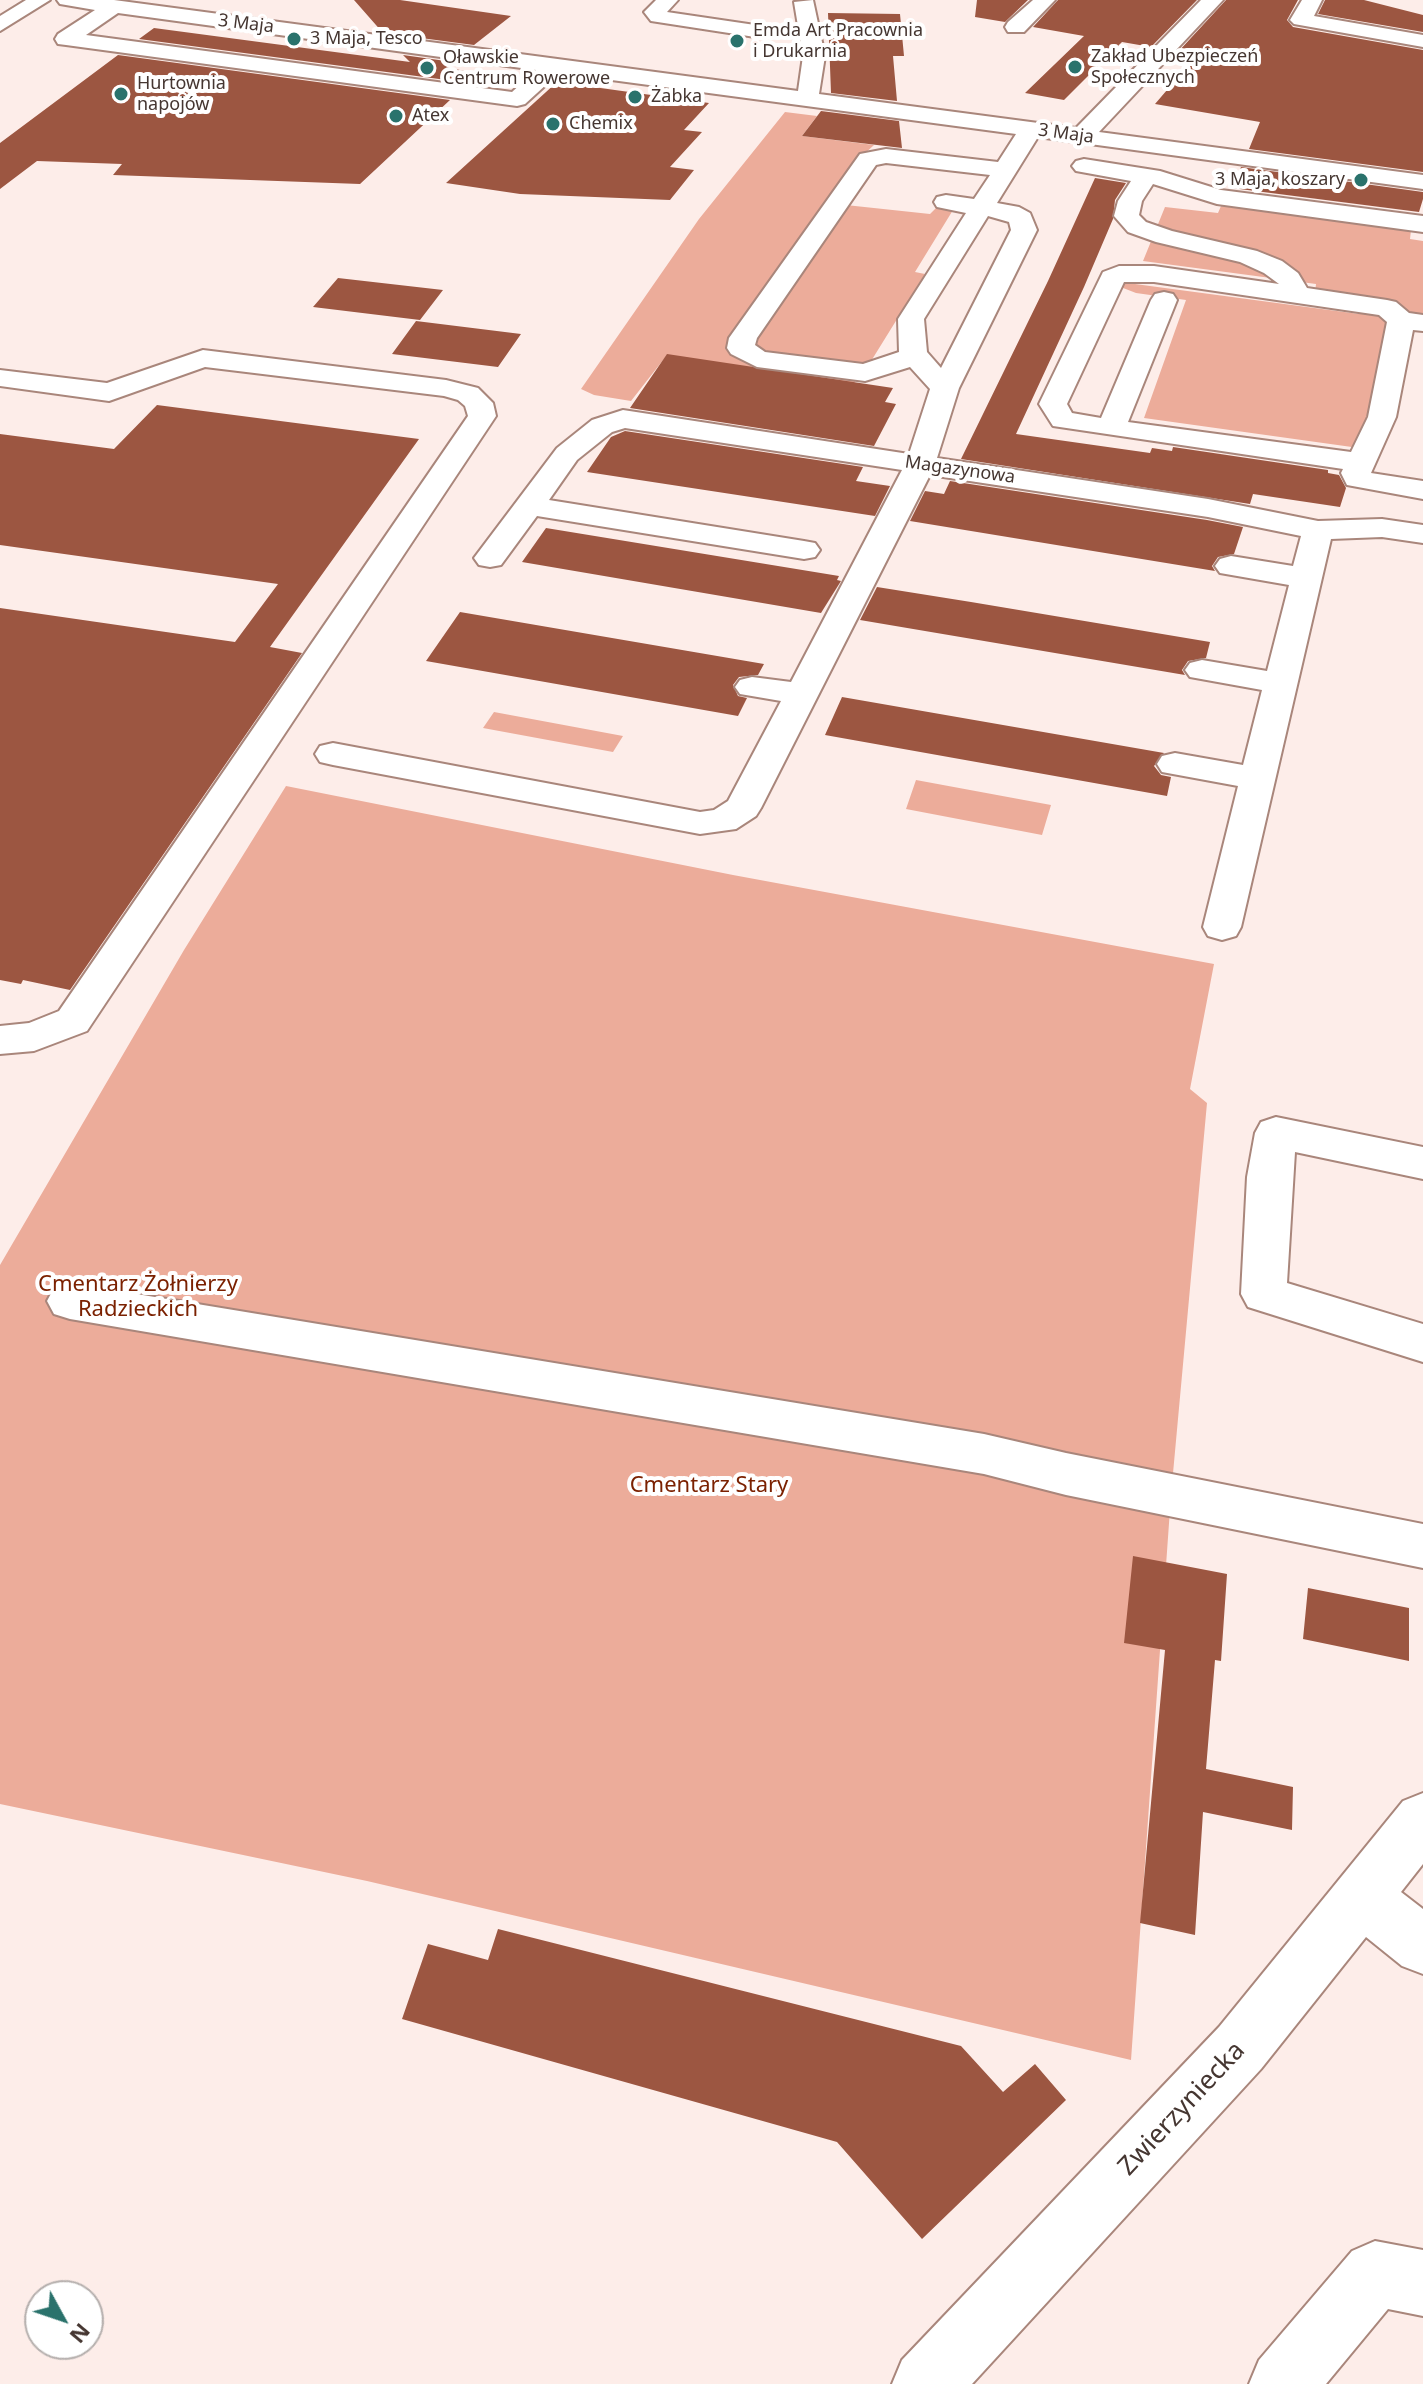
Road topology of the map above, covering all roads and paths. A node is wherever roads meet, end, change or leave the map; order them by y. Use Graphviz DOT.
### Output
graph roads {
  1 [pos="40,0"];
  2 [pos="67,0"];
  3 [pos="668,0"];
  4 [pos="1045,0"];
  5 [pos="1213,0"];
  6 [pos="1312,0"];
  7 [pos="804,2"];
  8 [pos="113,7"];
  9 [pos="747,8"];
  10 [pos="0,25"];
  11 [pos="1016,27"];
  12 [pos="1423,41"];
  13 [pos="555,64"];
  14 [pos="806,97"];
  15 [pos="1031,129"];
  16 [pos="1082,136"];
  17 [pos="1217,155"];
  18 [pos="1010,164"];
  19 [pos="1146,176"];
  20 [pos="1423,182"];
  21 [pos="1199,191"];
  22 [pos="946,202"];
  23 [pos="982,207"];
  24 [pos="1423,224"];
  25 [pos="1298,295"];
  26 [pos="1164,300"];
  27 [pos="1412,322"];
  28 [pos="914,356"];
  29 [pos="0,378"];
  30 [pos="945,388"];
  31 [pos="1111,428"];
  32 [pos="921,463"];
  33 [pos="1363,463"];
  34 [pos="1423,490"];
  35 [pos="530,506"];
  36 [pos="1318,530"];
  37 [pos="1423,534"];
  38 [pos="505,553"];
  39 [pos="832,554"];
  40 [pos="1231,566"];
  41 [pos="1306,578"];
  42 [pos="1202,670"];
  43 [pos="1281,683"];
  44 [pos="752,687"];
  45 [pos="802,694"];
  46 [pos="333,754"];
  47 [pos="1175,764"];
  48 [pos="1258,778"];
  49 [pos="1222,927"];
  50 [pos="0,1040"];
  51 [pos="1423,1163"];
  52 [pos="70,1301"];
  53 [pos="1423,1343"];
  54 [pos="1423,1546"];
  55 [pos="1423,1820"];
  56 [pos="1361,1897"];
  57 [pos="1423,1945"];
  58 [pos="1423,2283"];
  59 [pos="926,2384"];
  60 [pos="1283,2384"];
  1 -- 10 [label="street"];
  2 -- 8 [label="street, 3 Maja"];
  3 -- 9 [label="street"];
  4 -- 11 [label="street"];
  5 -- 16 [label="street"];
  6 -- 12 [label="street"];
  7 -- 14 [label="street"];
  8 -- 13 [label="street, 3 Maja"];
  8 -- 13 [label="street"];
  13 -- 14 [label="street, 3 Maja"];
  14 -- 15 [label="street, 3 Maja"];
  15 -- 16 [label="street, 3 Maja"];
  15 -- 18 [label="street"];
  16 -- 17 [label="street, 3 Maja"];
  17 -- 20 [label="street, 3 Maja"];
  17 -- 21 [label="street"];
  18 -- 19 [label="street"];
  18 -- 23 [label="street"];
  18 -- 28 [label="street"];
  19 -- 21 [label="street"];
  19 -- 25 [label="street"];
  21 -- 24 [label="street"];
  22 -- 23 [label="street"];
  23 -- 28 [label="street"];
  23 -- 30 [label="street"];
  25 -- 27 [label="street"];
  25 -- 31 [label="street"];
  26 -- 31 [label="street"];
  27 -- 33 [label="street"];
  28 -- 30 [label="street"];
  29 -- 50 [label="street"];
  30 -- 32 [label="street"];
  31 -- 33 [label="street"];
  32 -- 35 [label="street, Magazynowa"];
  32 -- 36 [label="street, Magazynowa"];
  32 -- 39 [label="street"];
  33 -- 34 [label="street"];
  35 -- 38 [label="street"];
  35 -- 39 [label="street"];
  36 -- 37 [label="street, Magazynowa"];
  36 -- 41 [label="street"];
  39 -- 45 [label="street"];
  40 -- 41 [label="street"];
  41 -- 43 [label="street"];
  42 -- 43 [label="street"];
  43 -- 48 [label="street"];
  44 -- 45 [label="street"];
  45 -- 46 [label="street"];
  47 -- 48 [label="street"];
  48 -- 49 [label="street"];
  51 -- 53 [label="street"];
  52 -- 54 [label="street"];
  55 -- 56 [label="street, Zwierzyniecka"];
  56 -- 57 [label="street"];
  56 -- 59 [label="street, Zwierzyniecka"];
  58 -- 60 [label="street"];
}
